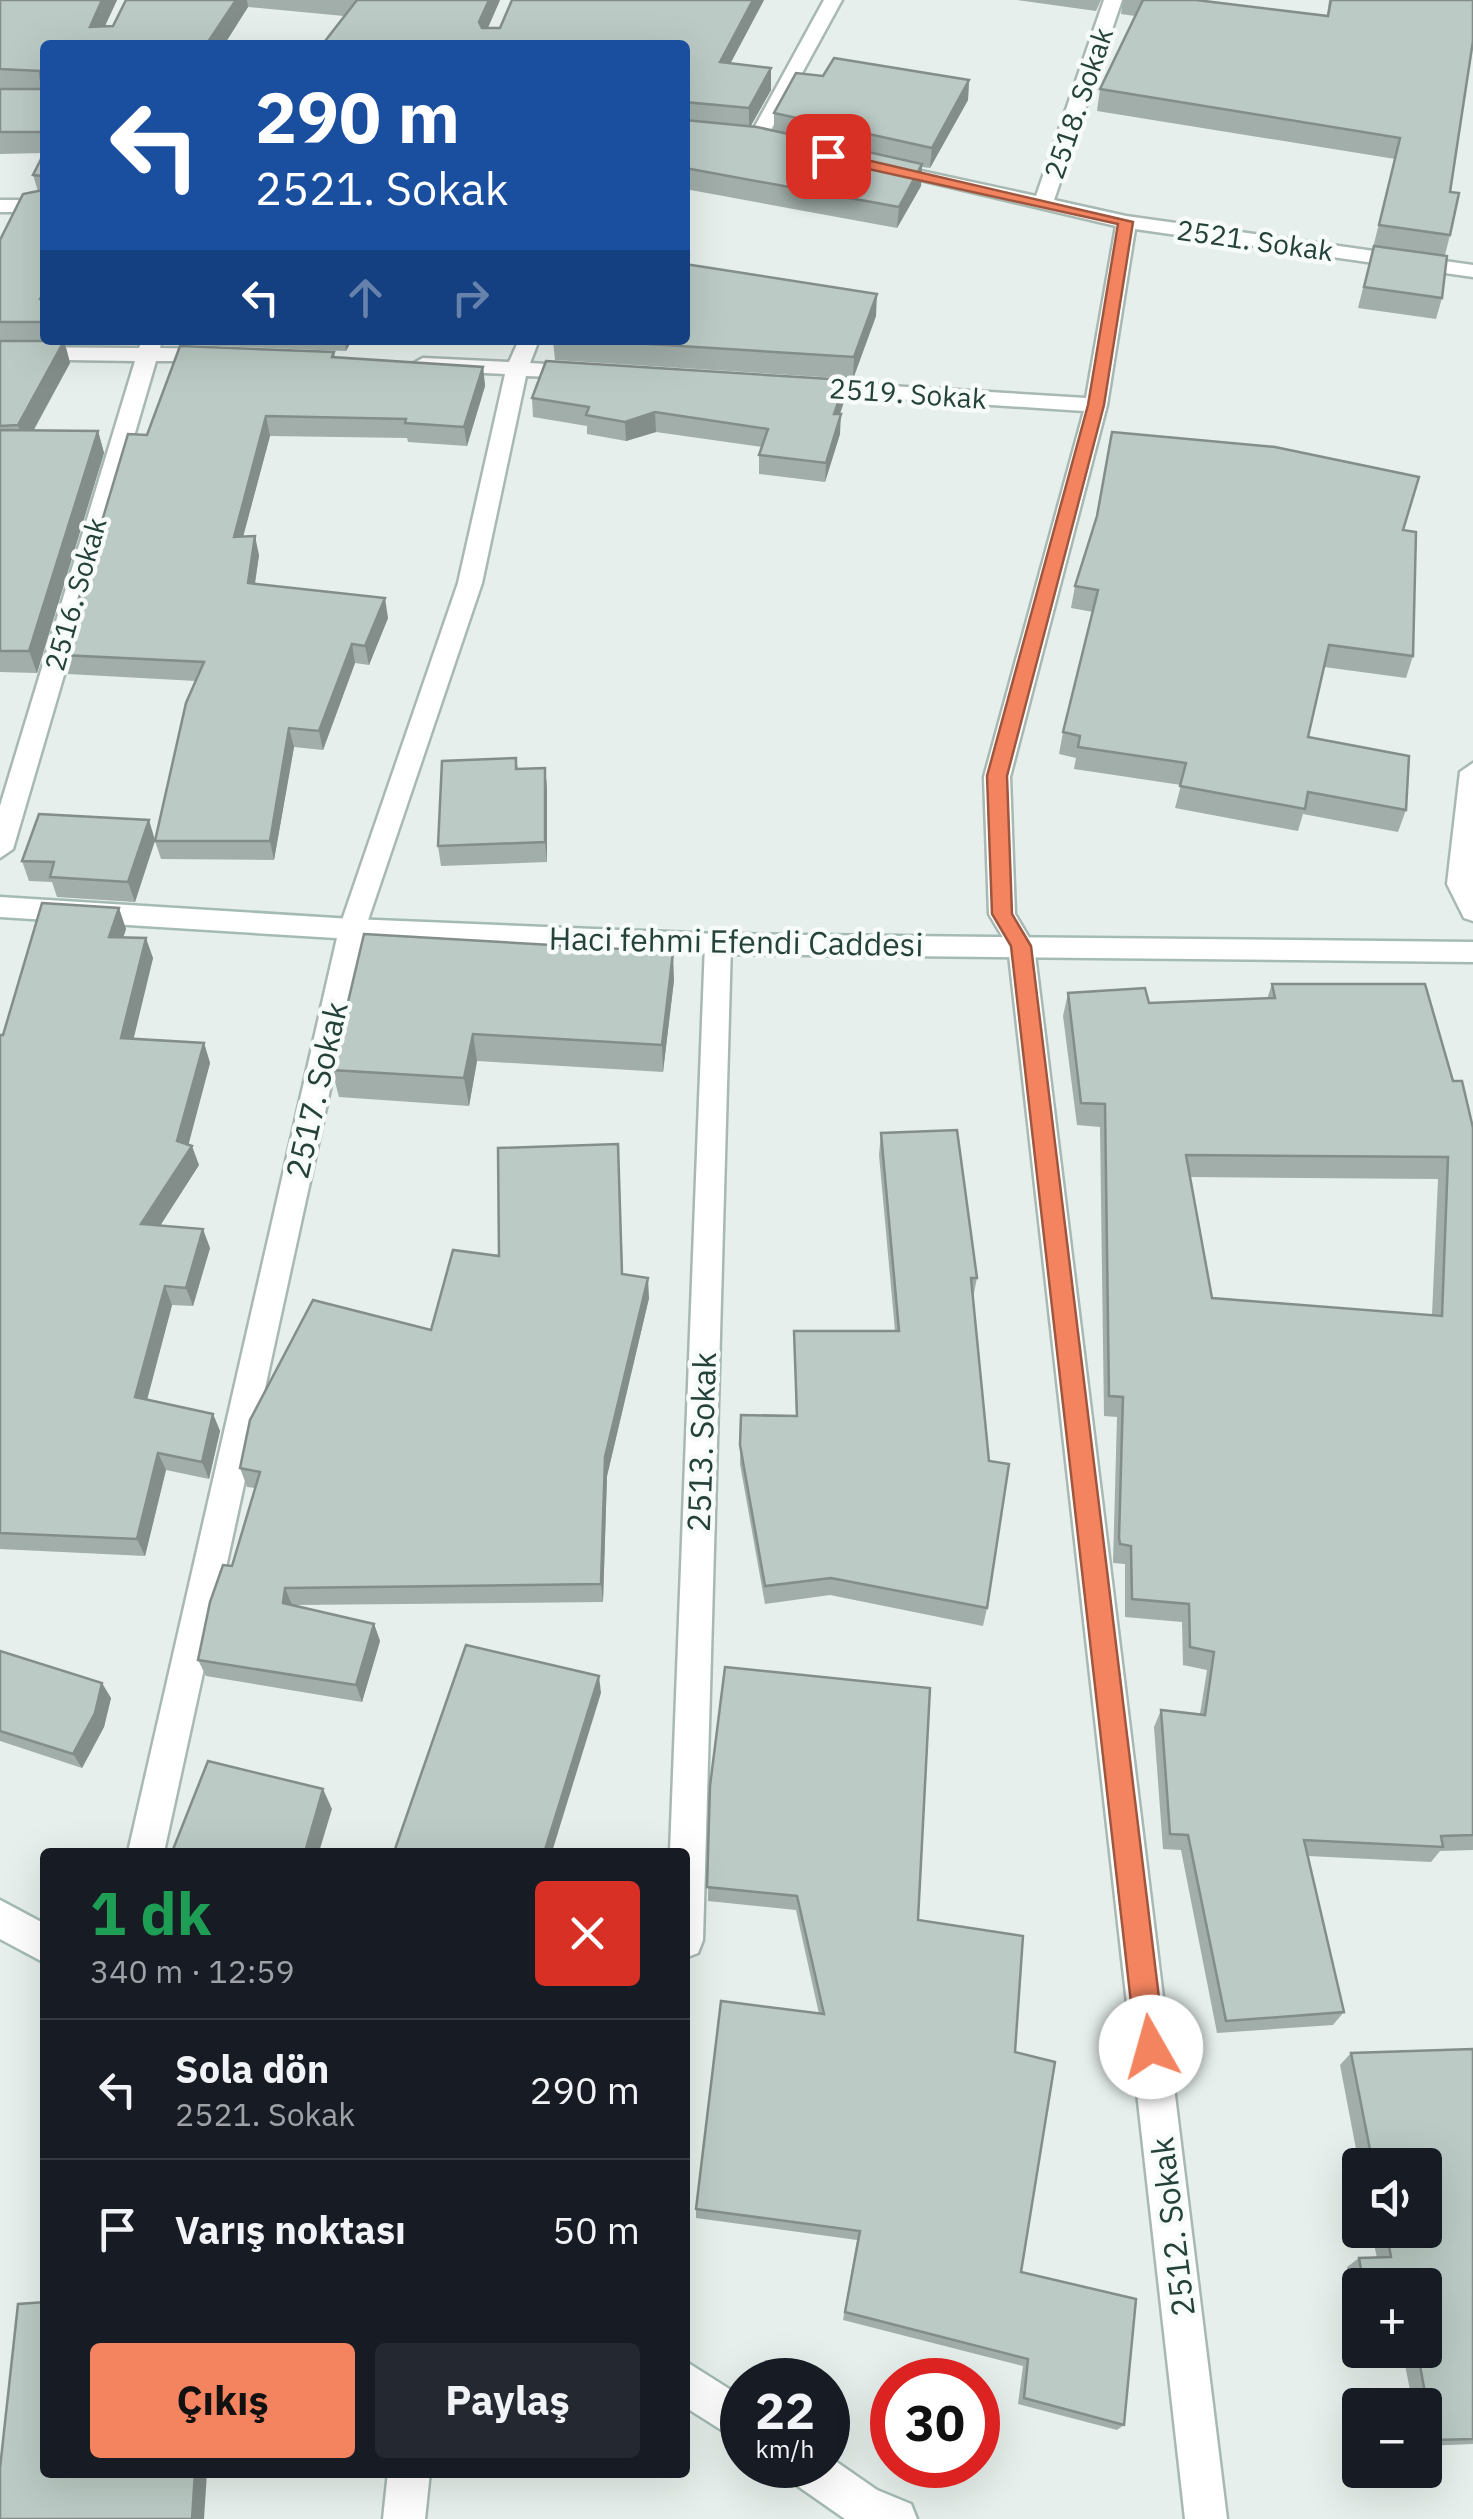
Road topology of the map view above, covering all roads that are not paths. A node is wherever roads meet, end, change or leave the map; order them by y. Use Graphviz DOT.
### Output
graph roads {
  1 [pos="833,0"];
  2 [pos="1113,0"];
  3 [pos="757,140"];
  4 [pos="871,166"];
  5 [pos="0,206"];
  6 [pos="40,206"];
  7 [pos="1042,206"];
  8 [pos="1126,222"];
  9 [pos="1473,271"];
  10 [pos="527,345"];
  11 [pos="150,346"];
  12 [pos="0,354"];
  13 [pos="244,356"];
  14 [pos="400,363"];
  15 [pos="517,368"];
  16 [pos="613,374"];
  17 [pos="787,386"];
  18 [pos="1096,405"];
  19 [pos="1473,772"];
  20 [pos="0,849"];
  21 [pos="0,906"];
  22 [pos="1473,911"];
  23 [pos="352,928"];
  24 [pos="718,944"];
  25 [pos="1021,946"];
  26 [pos="1473,952"];
  27 [pos="147,1848"];
  28 [pos="688,1848"];
  29 [pos="0,1918"];
  30 [pos="40,1942"];
  31 [pos="690,2386"];
  32 [pos="720,2407"];
  33 [pos="408,2478"];
  34 [pos="837,2488"];
  35 [pos="404,2519"];
  36 [pos="896,2519"];
  37 [pos="1206,2519"];
  1 -- 3 [label="street"];
  2 -- 7 [label="street, 2518. Sokak"];
  4 -- 7 [label="street, 2521. Sokak"];
  5 -- 6 [label="street"];
  7 -- 8 [label="street, 2521. Sokak"];
  8 -- 9 [label="street, 2521. Sokak"];
  8 -- 18 [label="street, 2512. Sokak"];
  10 -- 15 [label="street, 2517. Sokak"];
  11 -- 12 [label="street"];
  11 -- 13 [label="street"];
  11 -- 20 [label="street, 2516. Sokak"];
  14 -- 15 [label="street"];
  15 -- 16 [label="street"];
  15 -- 23 [label="street, 2517. Sokak"];
  17 -- 18 [label="street, 2519. Sokak"];
  18 -- 25 [label="street, 2512. Sokak"];
  19 -- 22 [label="street"];
  21 -- 23 [label="street, Haci fehmi Efendi Caddesi"];
  23 -- 24 [label="street, Haci fehmi Efendi Caddesi"];
  23 -- 27 [label="street, 2517. Sokak"];
  24 -- 25 [label="street, Haci fehmi Efendi Caddesi"];
  24 -- 28 [label="street, 2513. Sokak"];
  25 -- 26 [label="street, Haci fehmi Efendi Caddesi"];
  25 -- 37 [label="street, 2512. Sokak"];
  29 -- 30 [label="street"];
  31 -- 32 [label="street"];
  33 -- 35 [label="street"];
  34 -- 36 [label="street"];
}
